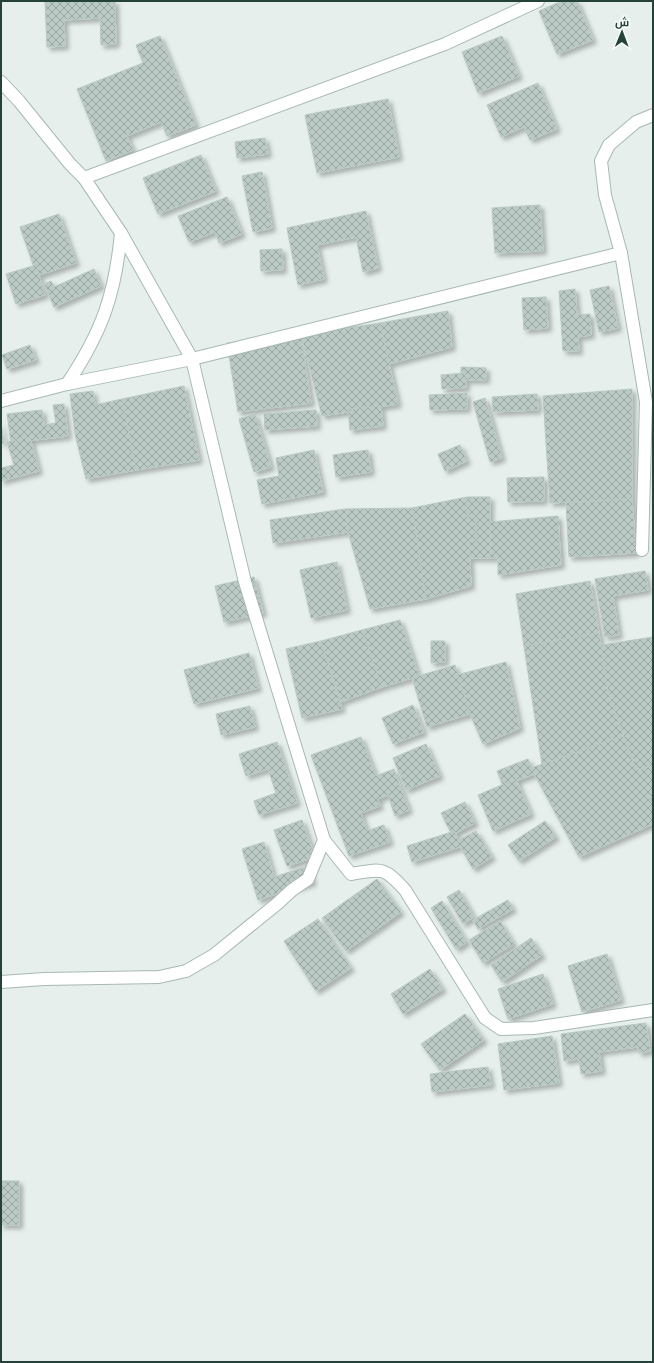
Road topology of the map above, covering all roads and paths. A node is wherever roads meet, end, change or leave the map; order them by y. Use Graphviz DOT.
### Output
graph roads {
  1 [pos="538,1"];
  2 [pos="1,82"];
  3 [pos="653,115"];
  4 [pos="84,178"];
  5 [pos="121,233"];
  6 [pos="620,253"];
  7 [pos="192,358"];
  8 [pos="67,384"];
  9 [pos="1,400"];
  10 [pos="650,402"];
  11 [pos="642,550"];
  12 [pos="324,840"];
  13 [pos="1,982"];
  14 [pos="653,1010"];
  1 -- 4 [label="street"];
  2 -- 4 [label="street"];
  3 -- 6 [label="street"];
  4 -- 5 [label="street"];
  5 -- 7 [label="street"];
  5 -- 8 [label="street"];
  6 -- 7 [label="street"];
  6 -- 10 [label="street"];
  7 -- 8 [label="street"];
  7 -- 12 [label="street"];
  8 -- 9 [label="street"];
  10 -- 11 [label="street"];
  12 -- 13 [label="street"];
  12 -- 14 [label="street"];
}
